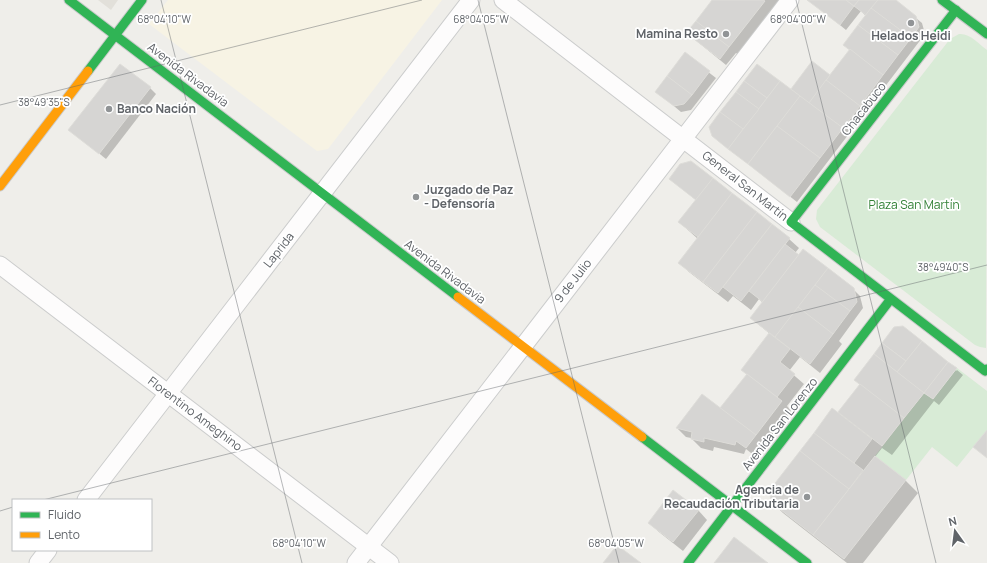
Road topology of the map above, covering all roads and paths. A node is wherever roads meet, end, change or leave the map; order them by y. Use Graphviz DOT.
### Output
graph roads {
  1 [pos="69,0"];
  2 [pos="142,0"];
  3 [pos="471,0"];
  4 [pos="503,0"];
  5 [pos="790,0"];
  6 [pos="942,0"];
  7 [pos="956,10"];
  8 [pos="987,34"];
  9 [pos="115,35"];
  10 [pos="682,139"];
  11 [pos="0,186"];
  12 [pos="323,193"];
  13 [pos="791,222"];
  14 [pos="0,265"];
  15 [pos="890,300"];
  16 [pos="523,346"];
  17 [pos="986,370"];
  18 [pos="168,394"];
  19 [pos="87,499"];
  20 [pos="732,506"];
  21 [pos="368,547"];
  22 [pos="47,551"];
  23 [pos="38,563"];
  24 [pos="356,563"];
  25 [pos="390,563"];
  26 [pos="688,563"];
  27 [pos="807,563"];
  1 -- 9 [label="main road, Avenida Rivadavia"];
  2 -- 9 [label="main road"];
  3 -- 12 [label="street, Laprida"];
  4 -- 10 [label="street, General San Martín"];
  5 -- 10 [label="street, 9 de Julio"];
  6 -- 7 [label="main road"];
  7 -- 8 [label="main road"];
  7 -- 13 [label="main road, Chacabuco"];
  9 -- 11 [label="main road"];
  9 -- 12 [label="main road, Avenida Rivadavia"];
  10 -- 13 [label="street, General San Martín"];
  10 -- 16 [label="street, 9 de Julio"];
  12 -- 16 [label="main road, Avenida Rivadavia"];
  12 -- 18 [label="street, Laprida"];
  13 -- 15 [label="main road, General San Martín"];
  14 -- 18 [label="street, Florentino Ameghino"];
  15 -- 17 [label="main road, General San Martín"];
  15 -- 20 [label="main road, Avenida San Lorenzo"];
  16 -- 20 [label="main road, Avenida Rivadavia"];
  16 -- 21 [label="street, 9 de Julio"];
  18 -- 19 [label="street, Laprida"];
  18 -- 21 [label="street, Florentino Ameghino"];
  20 -- 26 [label="main road, Avenida San Lorenzo"];
  20 -- 27 [label="main road, Avenida Rivadavia"];
  21 -- 24 [label="street, 9 de Julio"];
  21 -- 25 [label="street, Florentino Ameghino"];
  22 -- 23 [label="street"];
}
